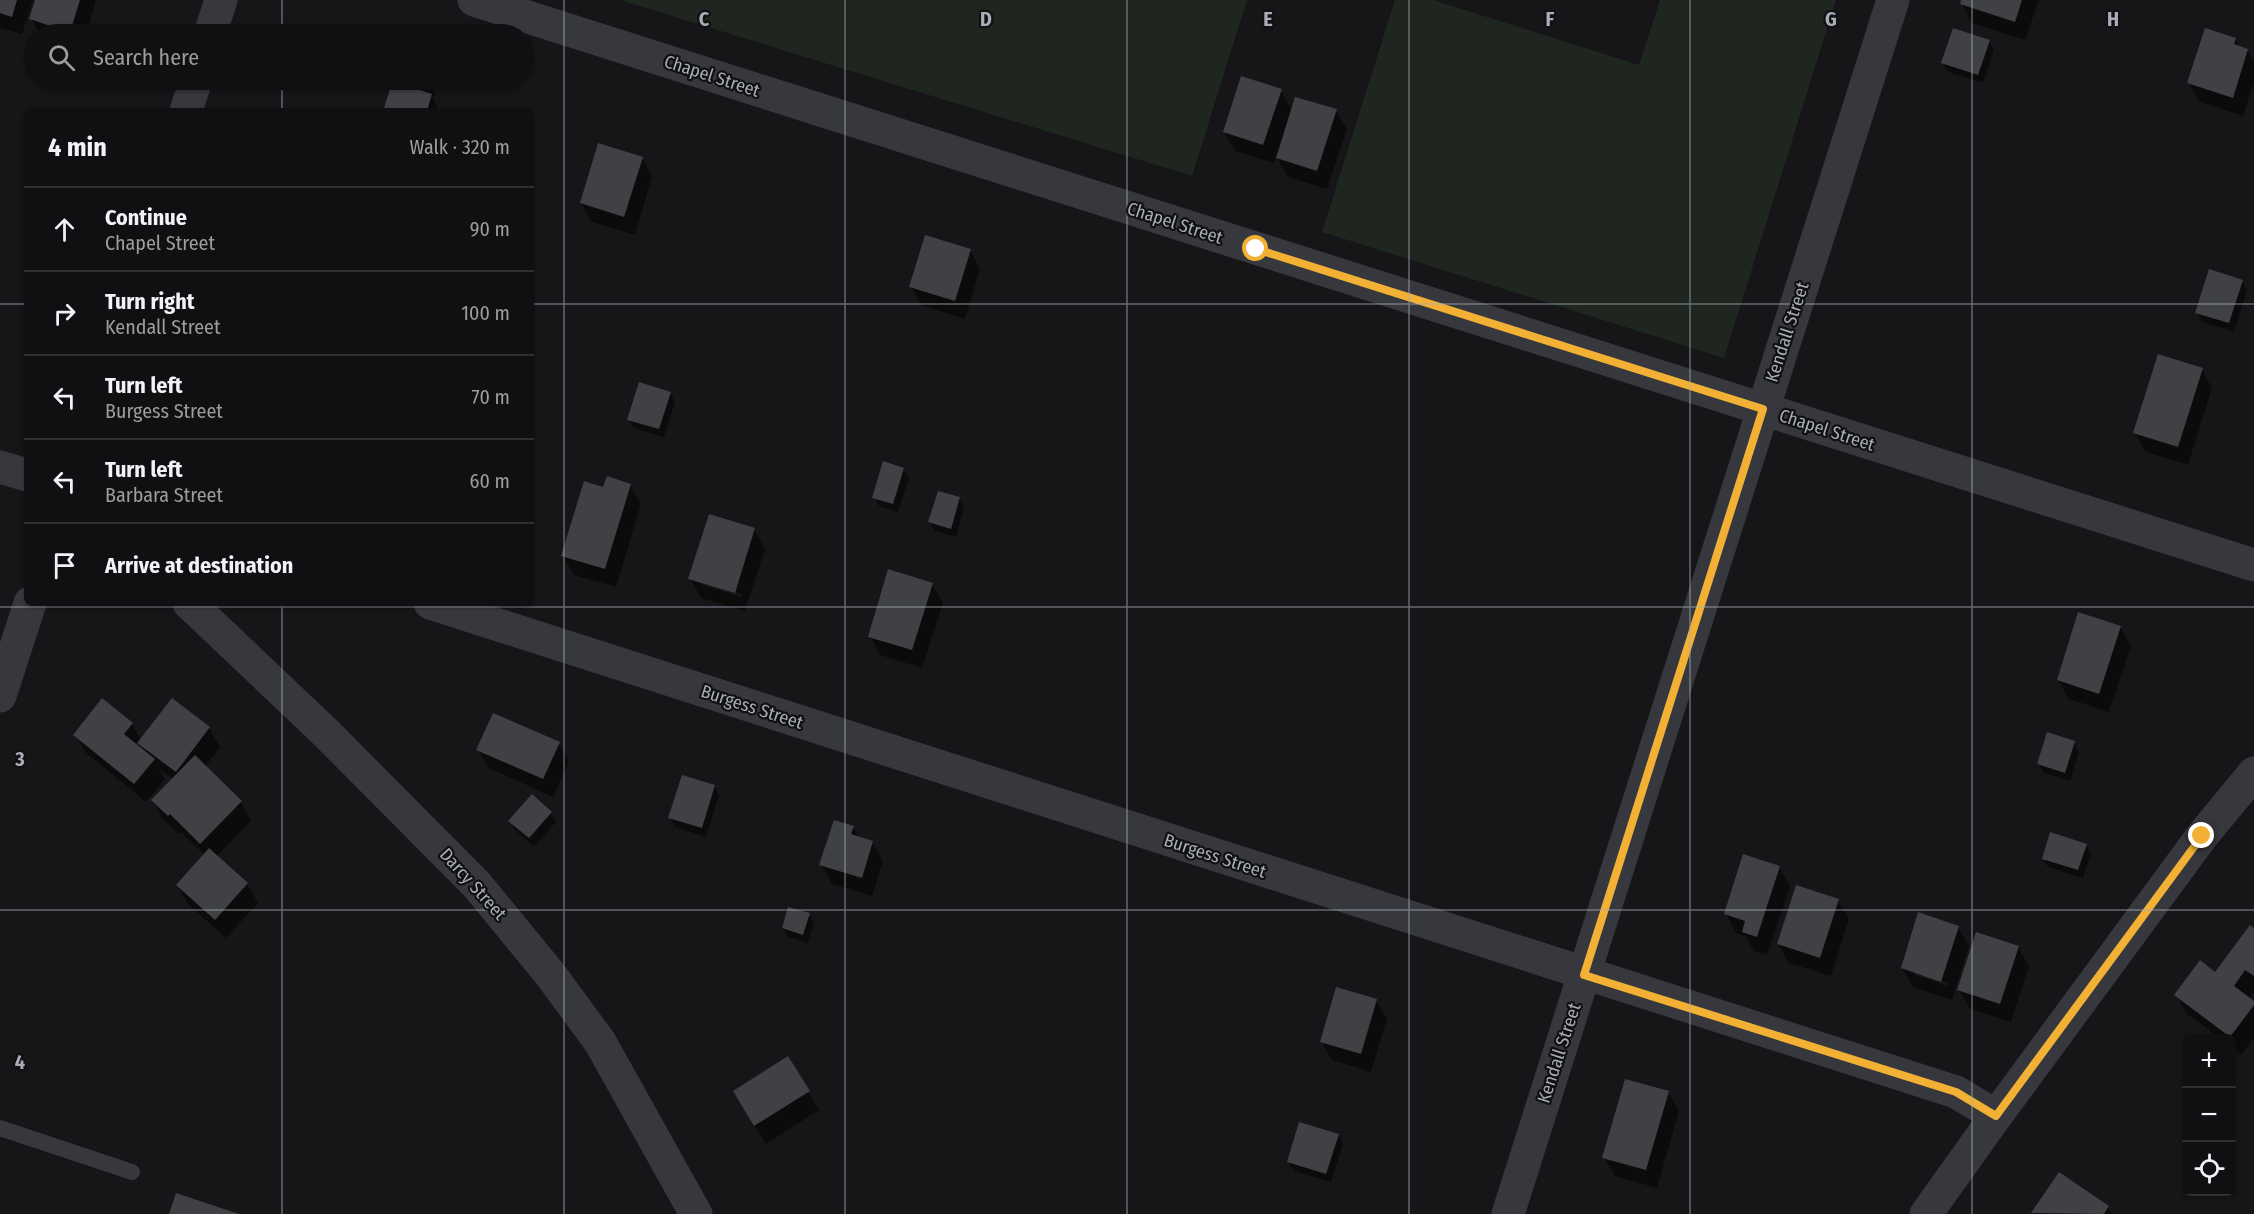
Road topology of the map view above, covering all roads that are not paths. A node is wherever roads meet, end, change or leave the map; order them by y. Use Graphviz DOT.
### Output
graph roads {
  1 [pos="221,0"];
  2 [pos="474,0"];
  3 [pos="1893,0"];
  4 [pos="213,24"];
  5 [pos="193,90"];
  6 [pos="187,108"];
  7 [pos="1763,409"];
  8 [pos="0,467"];
  9 [pos="24,474"];
  10 [pos="2254,565"];
  11 [pos="29,606"];
  12 [pos="192,606"];
  13 [pos="439,606"];
  14 [pos="0,696"];
  15 [pos="2254,773"];
  16 [pos="1584,975"];
  17 [pos="1996,1116"];
  18 [pos="0,1128"];
  19 [pos="132,1172"];
  20 [pos="696,1214"];
  21 [pos="1508,1214"];
  22 [pos="1926,1214"];
  1 -- 4 [label="street"];
  2 -- 7 [label="street, Chapel Street"];
  3 -- 7 [label="street, Kendall Street"];
  5 -- 6 [label="street"];
  7 -- 10 [label="street, Chapel Street"];
  7 -- 16 [label="street, Kendall Street"];
  8 -- 9 [label="street"];
  11 -- 14 [label="street"];
  12 -- 20 [label="street, Darcy Street"];
  13 -- 16 [label="street, Burgess Street"];
  15 -- 17 [label="street"];
  16 -- 17 [label="street, Burgess Street"];
  16 -- 21 [label="street, Kendall Street"];
  17 -- 22 [label="street"];
  18 -- 19 [label="lane"];
}
